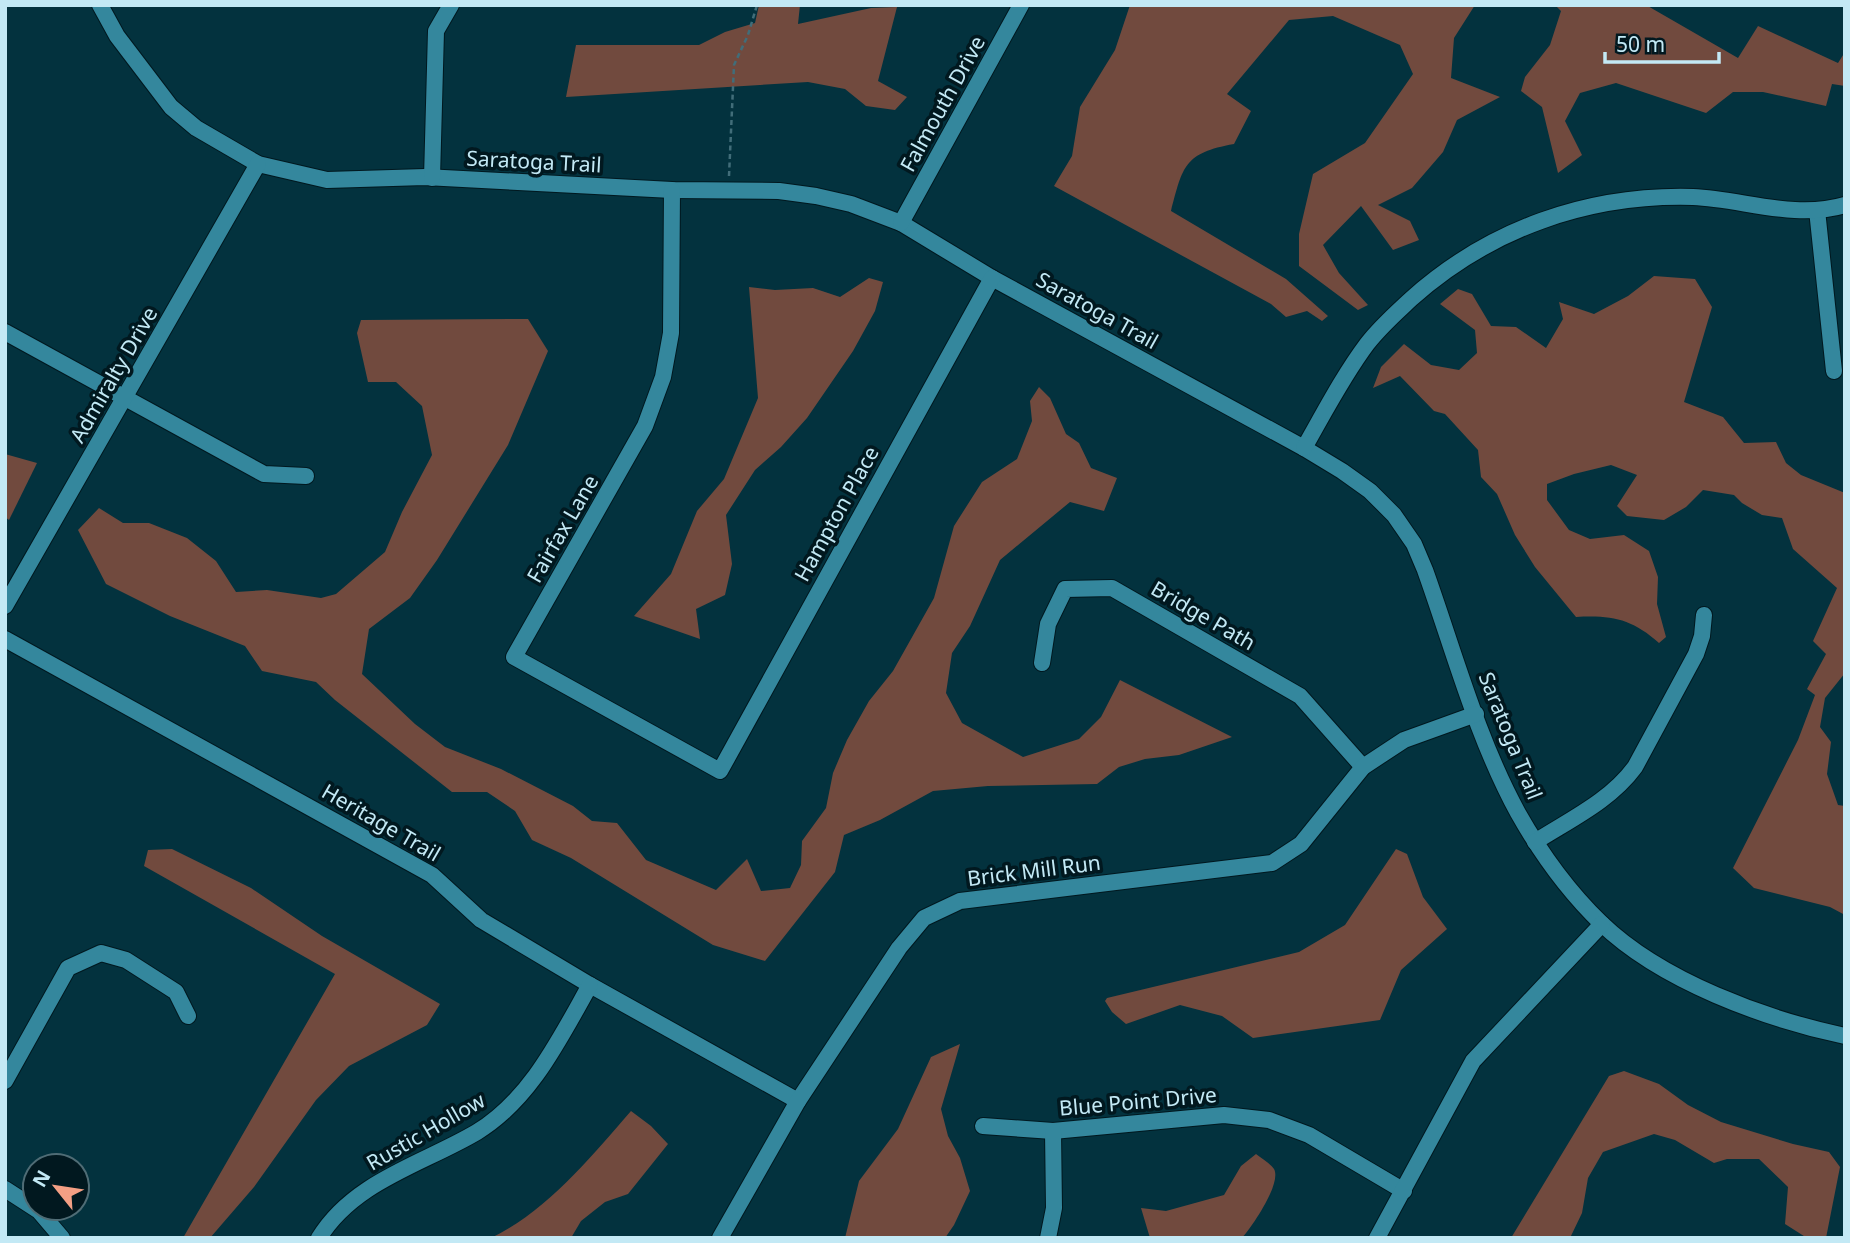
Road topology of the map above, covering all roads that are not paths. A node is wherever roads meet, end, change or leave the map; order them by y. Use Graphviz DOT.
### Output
graph roads {
  1 [pos="100,5"];
  2 [pos="451,5"];
  3 [pos="1021,5"];
  4 [pos="258,164"];
  5 [pos="432,178"];
  6 [pos="672,190"];
  7 [pos="1845,205"];
  8 [pos="1817,210"];
  9 [pos="901,223"];
  10 [pos="992,278"];
  11 [pos="5,332"];
  12 [pos="1834,371"];
  13 [pos="126,397"];
  14 [pos="1304,448"];
  15 [pos="306,476"];
  16 [pos="5,606"];
  17 [pos="1704,615"];
  18 [pos="5,639"];
  19 [pos="1042,663"];
  20 [pos="1476,714"];
  21 [pos="1363,767"];
  22 [pos="720,771"];
  23 [pos="1535,842"];
  24 [pos="1602,924"];
  25 [pos="590,985"];
  26 [pos="188,1016"];
  27 [pos="1845,1036"];
  28 [pos="5,1081"];
  29 [pos="798,1101"];
  30 [pos="983,1126"];
  31 [pos="1053,1131"];
  32 [pos="5,1189"];
  33 [pos="1404,1191"];
  34 [pos="62,1238"];
  35 [pos="319,1238"];
  36 [pos="720,1238"];
  37 [pos="1048,1238"];
  38 [pos="1377,1238"];
  1 -- 4 [label="street, Saratoga Trail"];
  2 -- 5 [label="street"];
  3 -- 9 [label="street, Falmouth Drive"];
  4 -- 5 [label="street, Saratoga Trail"];
  4 -- 13 [label="street, Admiralty Drive"];
  5 -- 6 [label="street, Saratoga Trail"];
  6 -- 9 [label="street, Saratoga Trail"];
  6 -- 22 [label="street, Fairfax Lane"];
  7 -- 8 [label="street"];
  8 -- 12 [label="street"];
  8 -- 14 [label="street"];
  9 -- 10 [label="street, Saratoga Trail"];
  10 -- 14 [label="street, Saratoga Trail"];
  10 -- 22 [label="street, Hampton Place"];
  11 -- 13 [label="street"];
  13 -- 15 [label="street"];
  13 -- 16 [label="street, Admiralty Drive"];
  14 -- 20 [label="street, Saratoga Trail"];
  17 -- 23 [label="street"];
  18 -- 25 [label="street, Heritage Trail"];
  19 -- 21 [label="street, Bridge Path"];
  20 -- 21 [label="street, Brick Mill Run"];
  20 -- 23 [label="street, Saratoga Trail"];
  21 -- 29 [label="street, Brick Mill Run"];
  23 -- 24 [label="street, Saratoga Trail"];
  24 -- 27 [label="street, Saratoga Trail"];
  24 -- 33 [label="street"];
  25 -- 29 [label="street, Heritage Trail"];
  25 -- 35 [label="street, Rustic Hollow"];
  26 -- 28 [label="street"];
  29 -- 36 [label="street, Brick Mill Run"];
  30 -- 31 [label="street, Blue Point Drive"];
  31 -- 33 [label="street, Blue Point Drive"];
  31 -- 37 [label="street"];
  32 -- 34 [label="street"];
  33 -- 38 [label="street"];
}
